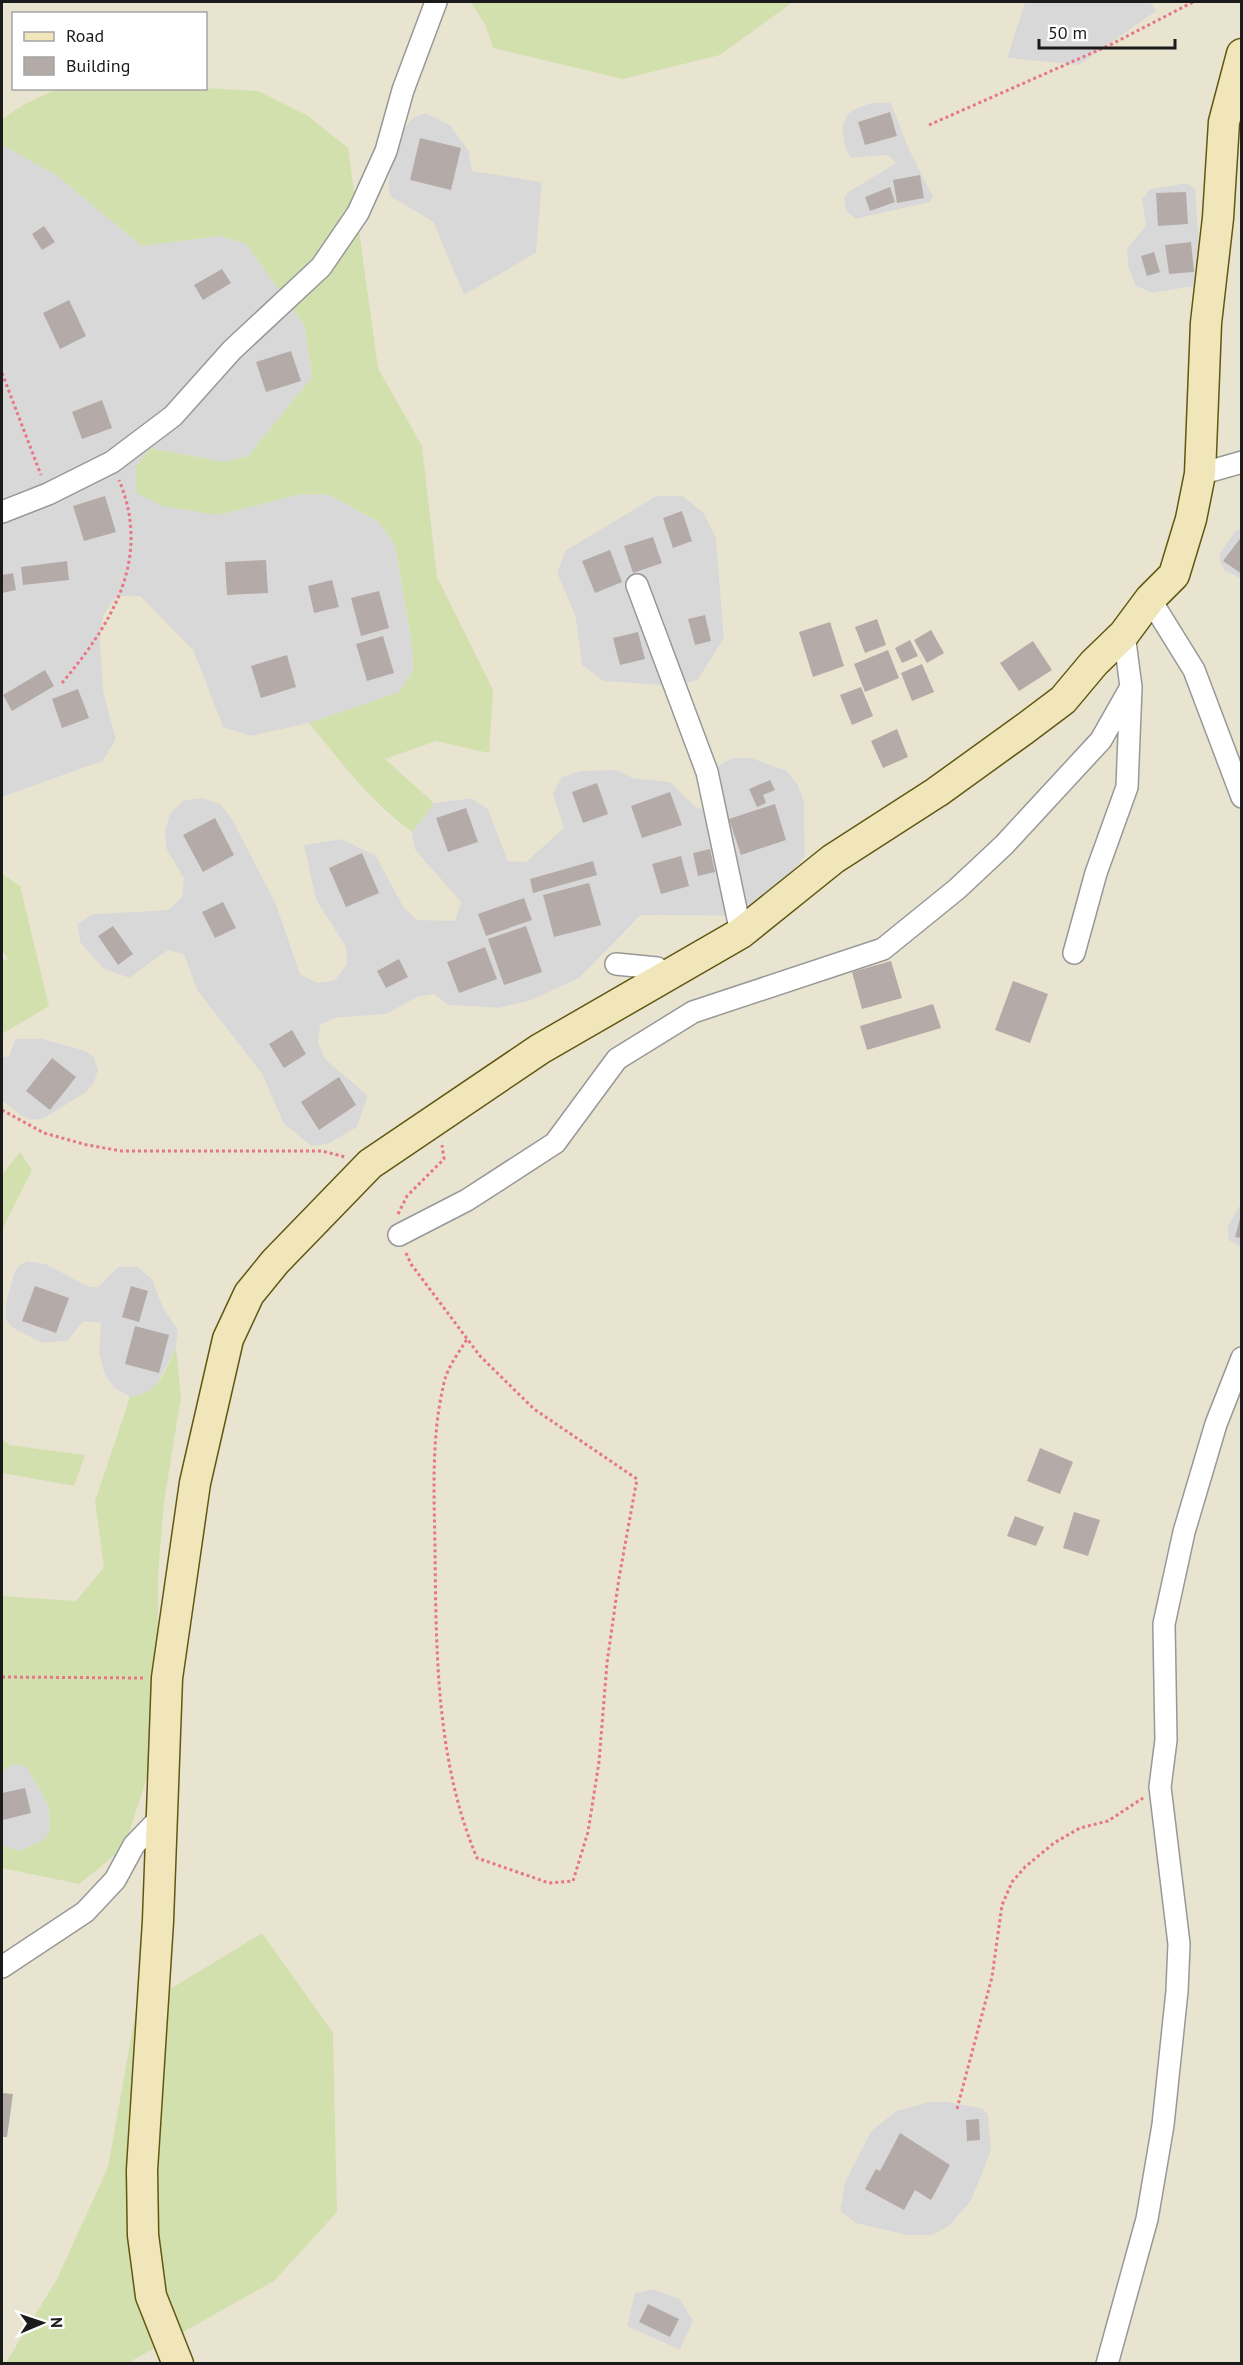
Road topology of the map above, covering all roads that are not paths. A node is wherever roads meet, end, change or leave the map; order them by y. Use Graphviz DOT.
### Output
graph roads {
  1 [pos="436,2"];
  2 [pos="1242,54"];
  3 [pos="1242,462"];
  4 [pos="1200,474"];
  5 [pos="2,512"];
  6 [pos="637,585"];
  7 [pos="1150,598"];
  8 [pos="1124,634"];
  9 [pos="1131,687"];
  10 [pos="1242,797"];
  11 [pos="741,933"];
  12 [pos="1074,953"];
  13 [pos="616,964"];
  14 [pos="663,980"];
  15 [pos="399,1235"];
  16 [pos="1242,1358"];
  17 [pos="162,1816"];
  18 [pos="2,1967"];
  19 [pos="178,2364"];
  20 [pos="1107,2364"];
  1 -- 5 [label="street"];
  2 -- 4 [label="main road"];
  3 -- 4 [label="street"];
  4 -- 7 [label="main road"];
  6 -- 11 [label="street"];
  7 -- 8 [label="main road"];
  7 -- 10 [label="street"];
  8 -- 9 [label="street"];
  8 -- 11 [label="main road"];
  9 -- 12 [label="street"];
  9 -- 15 [label="street"];
  11 -- 14 [label="main road"];
  13 -- 14 [label="street"];
  14 -- 17 [label="main road"];
  16 -- 20 [label="street"];
  17 -- 18 [label="street"];
  17 -- 19 [label="main road"];
}
